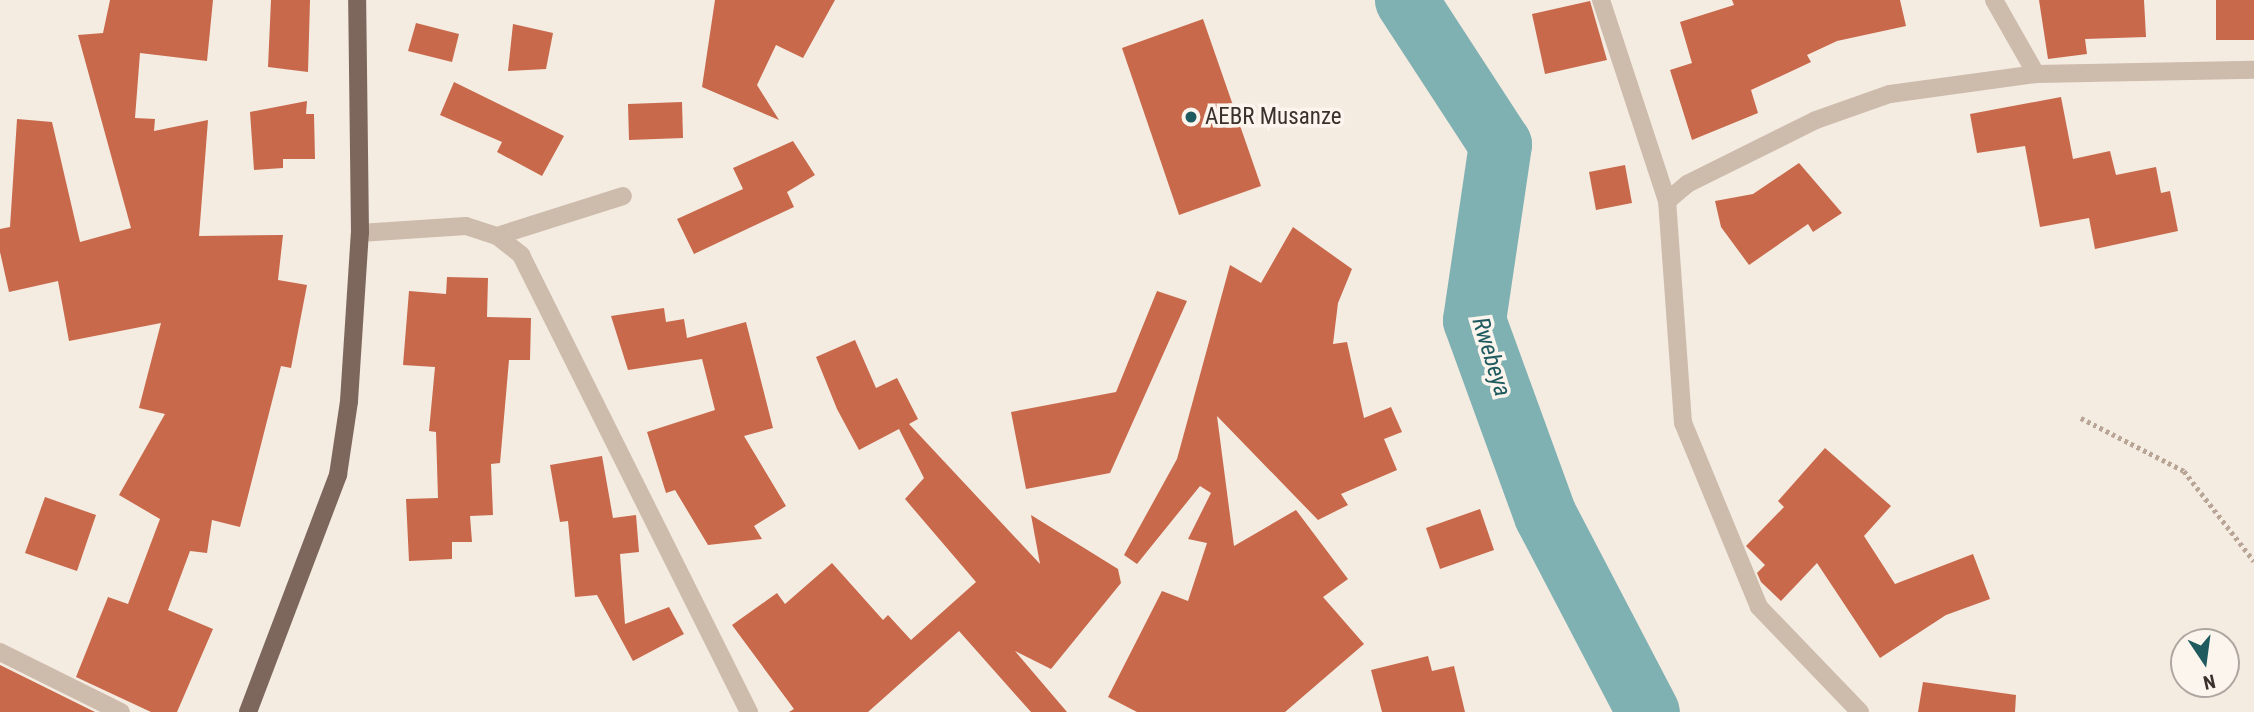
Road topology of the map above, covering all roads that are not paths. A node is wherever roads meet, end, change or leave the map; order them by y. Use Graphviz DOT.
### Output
graph roads {
  1 [pos="357,0"];
  2 [pos="1601,0"];
  3 [pos="1994,0"];
  4 [pos="2254,70"];
  5 [pos="2036,75"];
  6 [pos="623,196"];
  7 [pos="1667,201"];
  8 [pos="360,233"];
  9 [pos="496,236"];
  10 [pos="0,652"];
  11 [pos="121,712"];
  12 [pos="248,712"];
  13 [pos="749,712"];
  14 [pos="1860,712"];
  1 -- 8 [label="main road"];
  2 -- 7 [label="street"];
  3 -- 5 [label="street"];
  4 -- 5 [label="street"];
  5 -- 7 [label="street"];
  6 -- 9 [label="street"];
  7 -- 14 [label="street"];
  8 -- 9 [label="street"];
  8 -- 12 [label="main road"];
  9 -- 13 [label="street"];
  10 -- 11 [label="street"];
}
